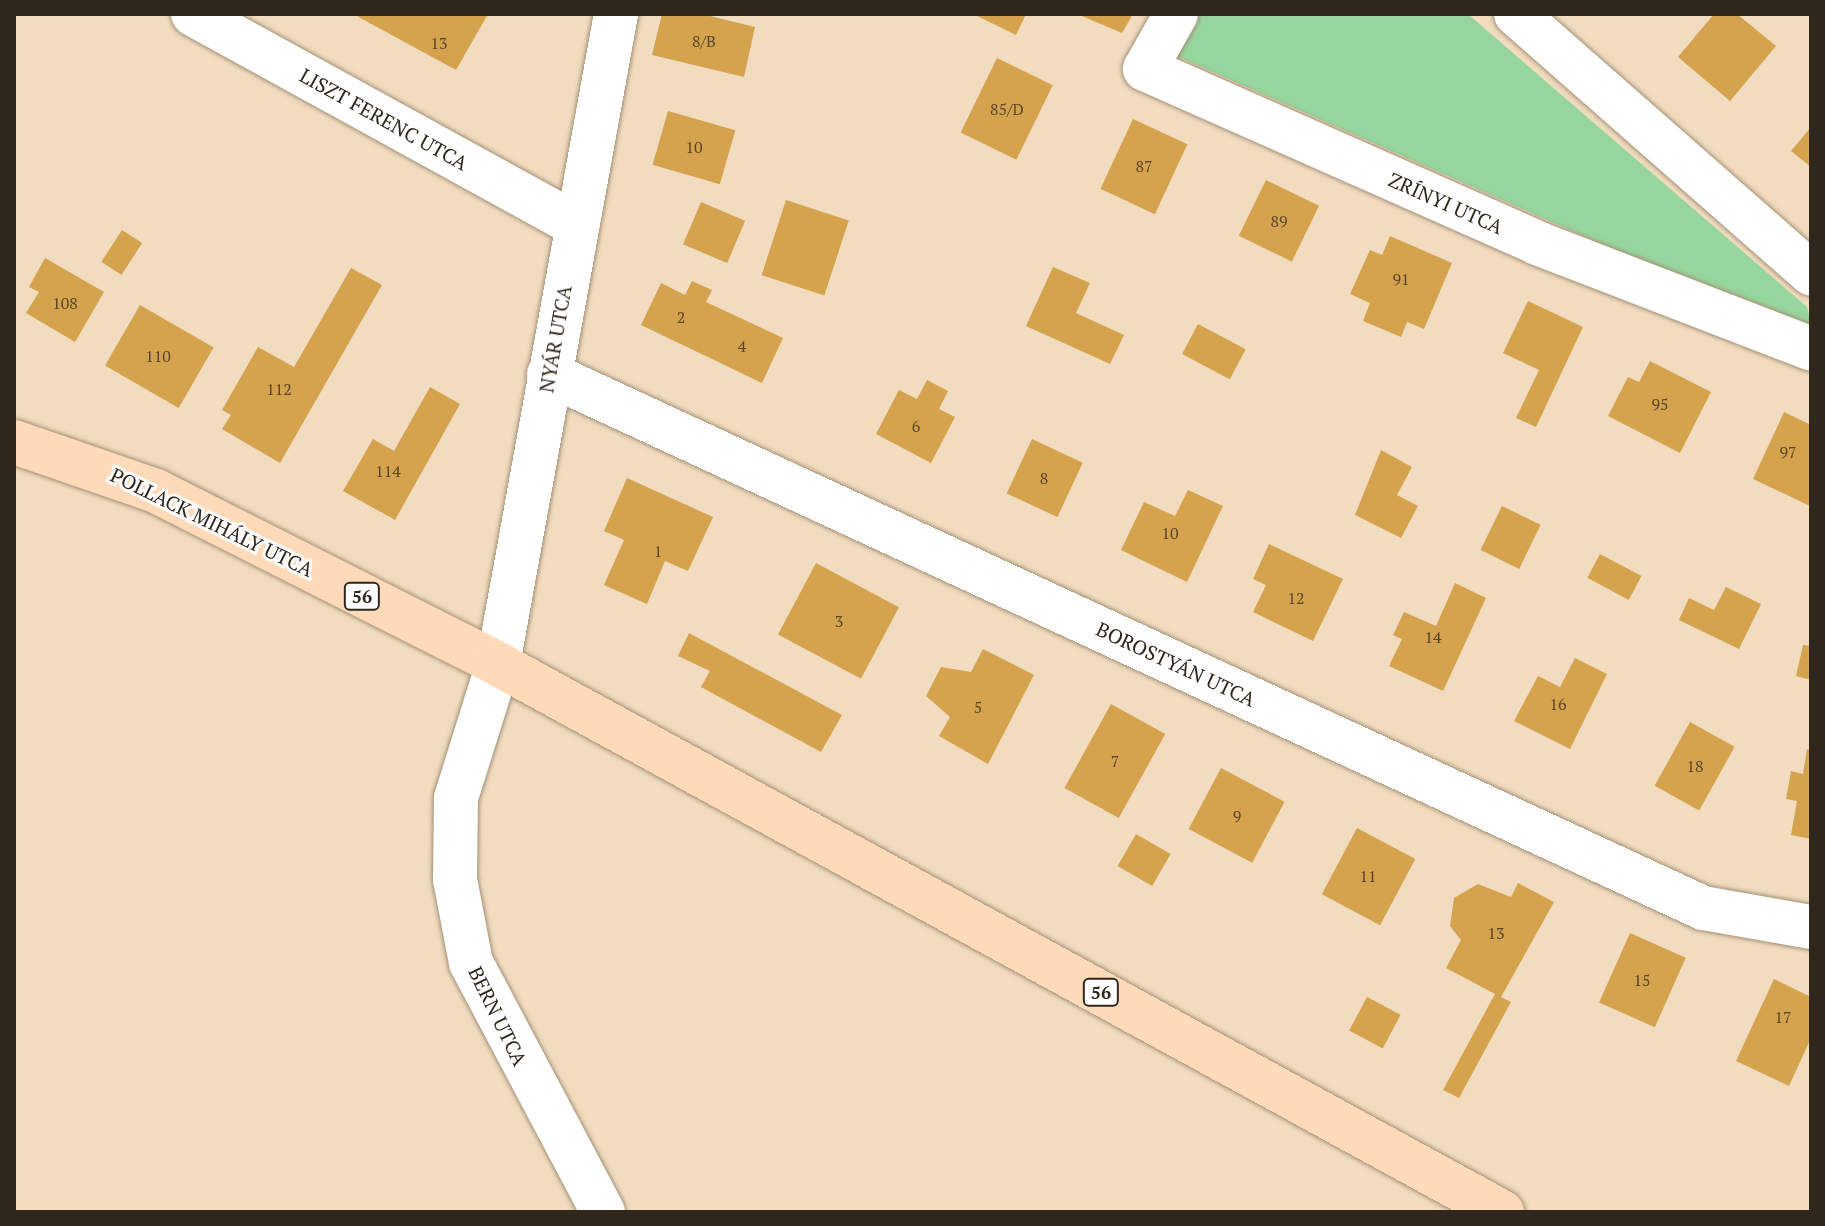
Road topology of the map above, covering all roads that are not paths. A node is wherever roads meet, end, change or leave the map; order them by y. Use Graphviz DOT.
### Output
graph roads {
  1 [pos="193,14"];
  2 [pos="616,14"];
  3 [pos="1176,14"];
  4 [pos="1516,14"];
  5 [pos="575,224"];
  6 [pos="1811,273"];
  7 [pos="1811,349"];
  8 [pos="549,374"];
  9 [pos="14,442"];
  10 [pos="498,664"];
  11 [pos="1811,927"];
  12 [pos="603,1212"];
  13 [pos="1502,1212"];
  1 -- 5 [label="street, LISZT FERENC UTCA"];
  2 -- 5 [label="street, NYÁR UTCA"];
  3 -- 7 [label="street, ZRÍNYI UTCA"];
  4 -- 6 [label="street"];
  5 -- 8 [label="street, NYÁR UTCA"];
  8 -- 10 [label="street, NYÁR UTCA"];
  8 -- 11 [label="street, BOROSTYÁN UTCA"];
  9 -- 10 [label="main road, POLLACK MIHÁLY UTCA / 56"];
  10 -- 12 [label="street, BERN UTCA"];
  10 -- 13 [label="main road, POLLACK MIHÁLY UTCA / 56"];
}
